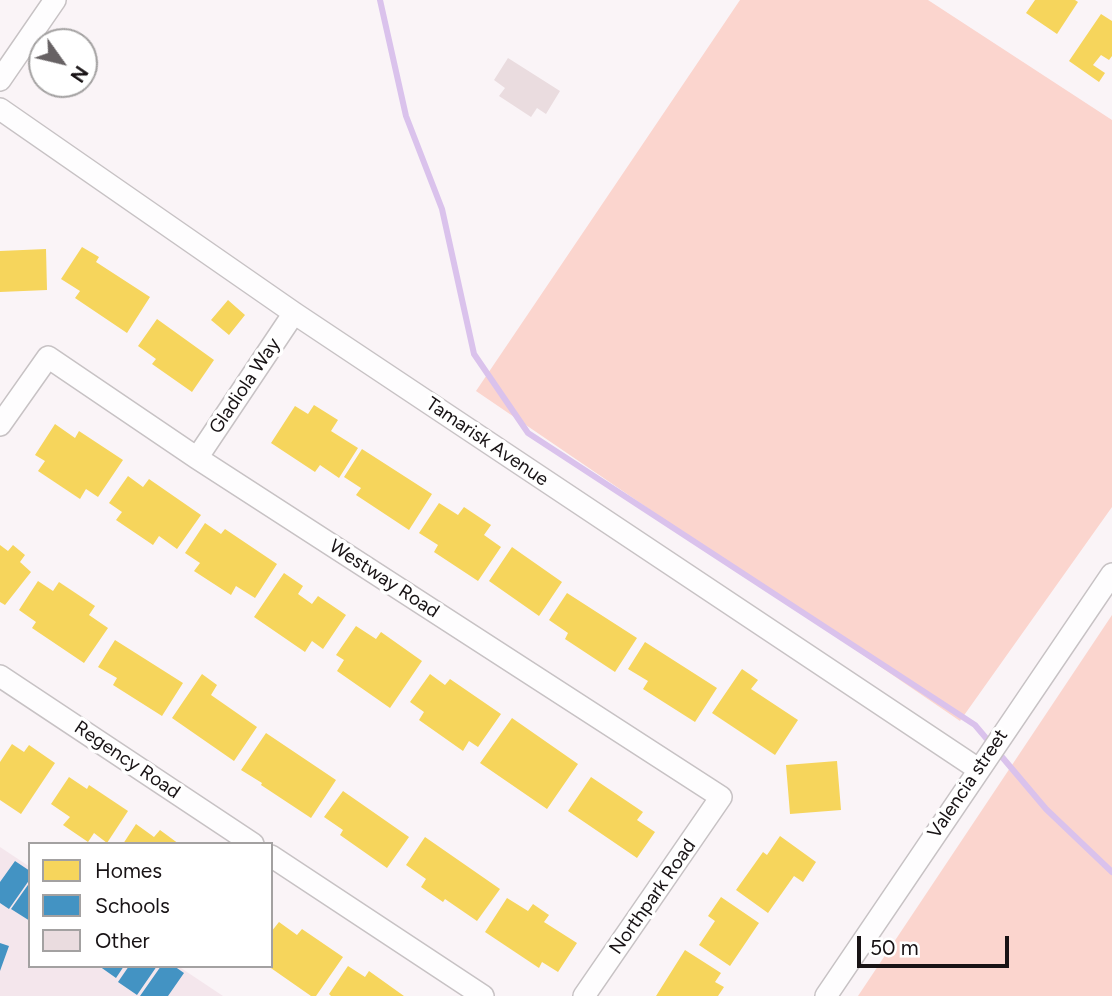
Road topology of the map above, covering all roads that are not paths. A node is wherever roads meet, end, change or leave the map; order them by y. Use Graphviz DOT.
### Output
graph roads {
  1 [pos="55,0"];
  2 [pos="0,80"];
  3 [pos="0,109"];
  4 [pos="294,313"];
  5 [pos="0,425"];
  6 [pos="197,458"];
  7 [pos="1112,574"];
  8 [pos="0,676"];
  9 [pos="978,769"];
  10 [pos="721,797"];
  11 [pos="250,842"];
  12 [pos="273,857"];
  13 [pos="483,996"];
  14 [pos="584,996"];
  15 [pos="826,996"];
  1 -- 2 [label="street"];
  3 -- 4 [label="street, Tamarisk Avenue"];
  4 -- 6 [label="street, Gladiola Way"];
  4 -- 9 [label="street, Tamarisk Avenue"];
  5 -- 6 [label="street, Westway Road"];
  6 -- 10 [label="street, Westway Road"];
  7 -- 9 [label="street, Valencia street"];
  8 -- 11 [label="street, Regency Road"];
  9 -- 15 [label="street, Valencia street"];
  10 -- 14 [label="street, Northpark Road"];
  12 -- 13 [label="street"];
}
